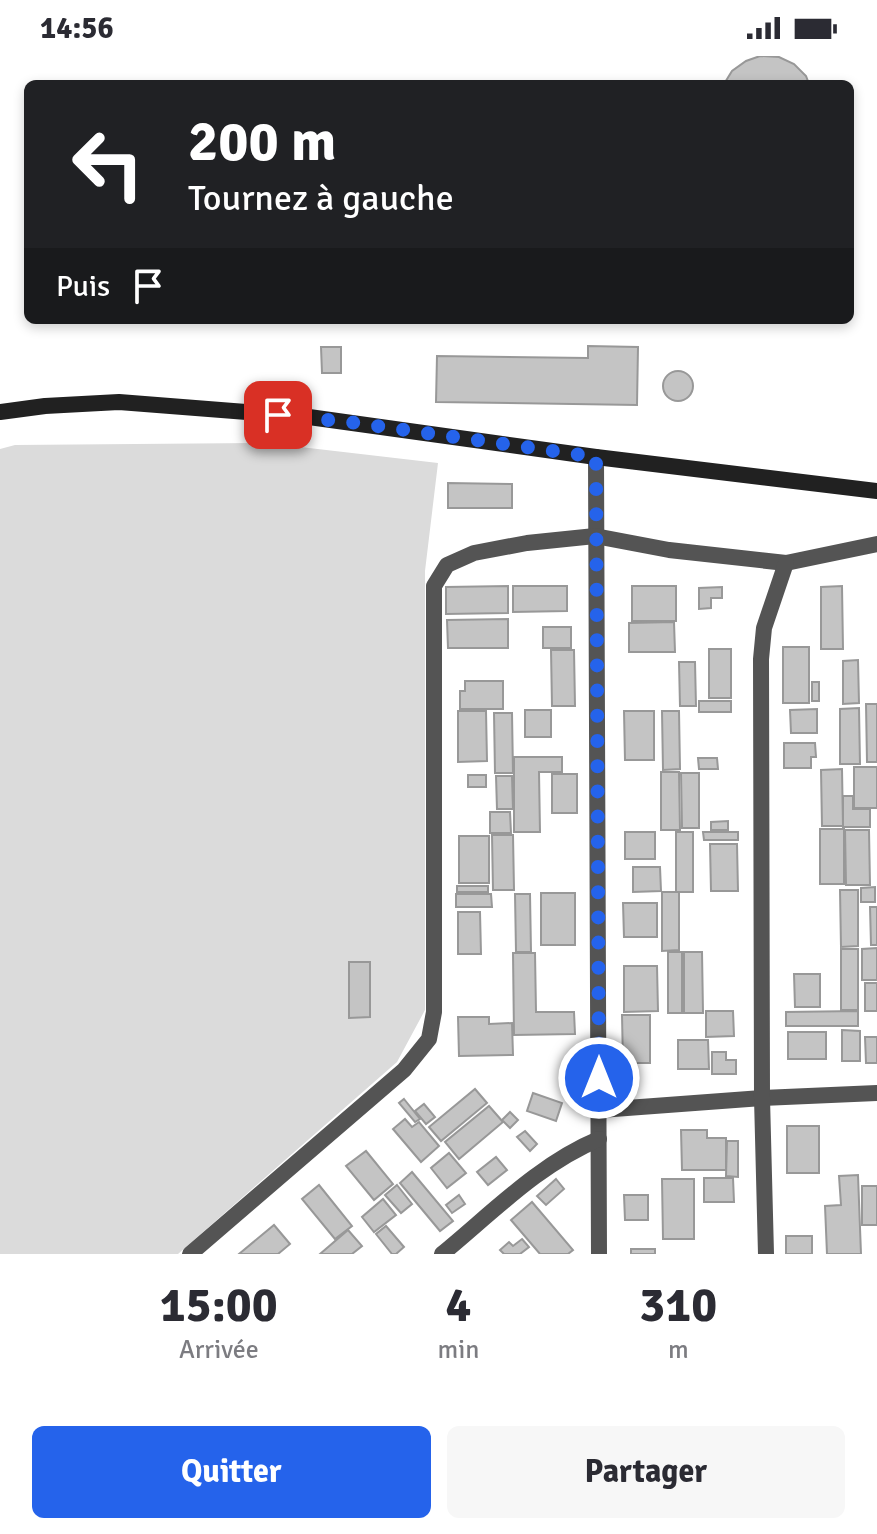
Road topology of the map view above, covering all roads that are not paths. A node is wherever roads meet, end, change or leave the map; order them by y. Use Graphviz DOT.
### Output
graph roads {
  1 [pos="0,412"];
  2 [pos="596,457"];
  3 [pos="877,491"];
  4 [pos="595,536"];
  5 [pos="877,544"];
  6 [pos="786,563"];
  7 [pos="877,1093"];
  8 [pos="762,1098"];
  9 [pos="600,1110"];
  10 [pos="599,1139"];
  11 [pos="190,1254"];
  12 [pos="442,1254"];
  13 [pos="599,1254"];
  14 [pos="766,1254"];
  1 -- 2 [label="street"];
  2 -- 3 [label="street"];
  2 -- 4 [label="street"];
  4 -- 6 [label="street"];
  4 -- 9 [label="street"];
  4 -- 11 [label="street"];
  5 -- 6 [label="street"];
  6 -- 8 [label="street"];
  7 -- 8 [label="street"];
  8 -- 9 [label="street"];
  8 -- 14 [label="street"];
  9 -- 10 [label="street"];
  10 -- 12 [label="street"];
  10 -- 13 [label="street"];
}
